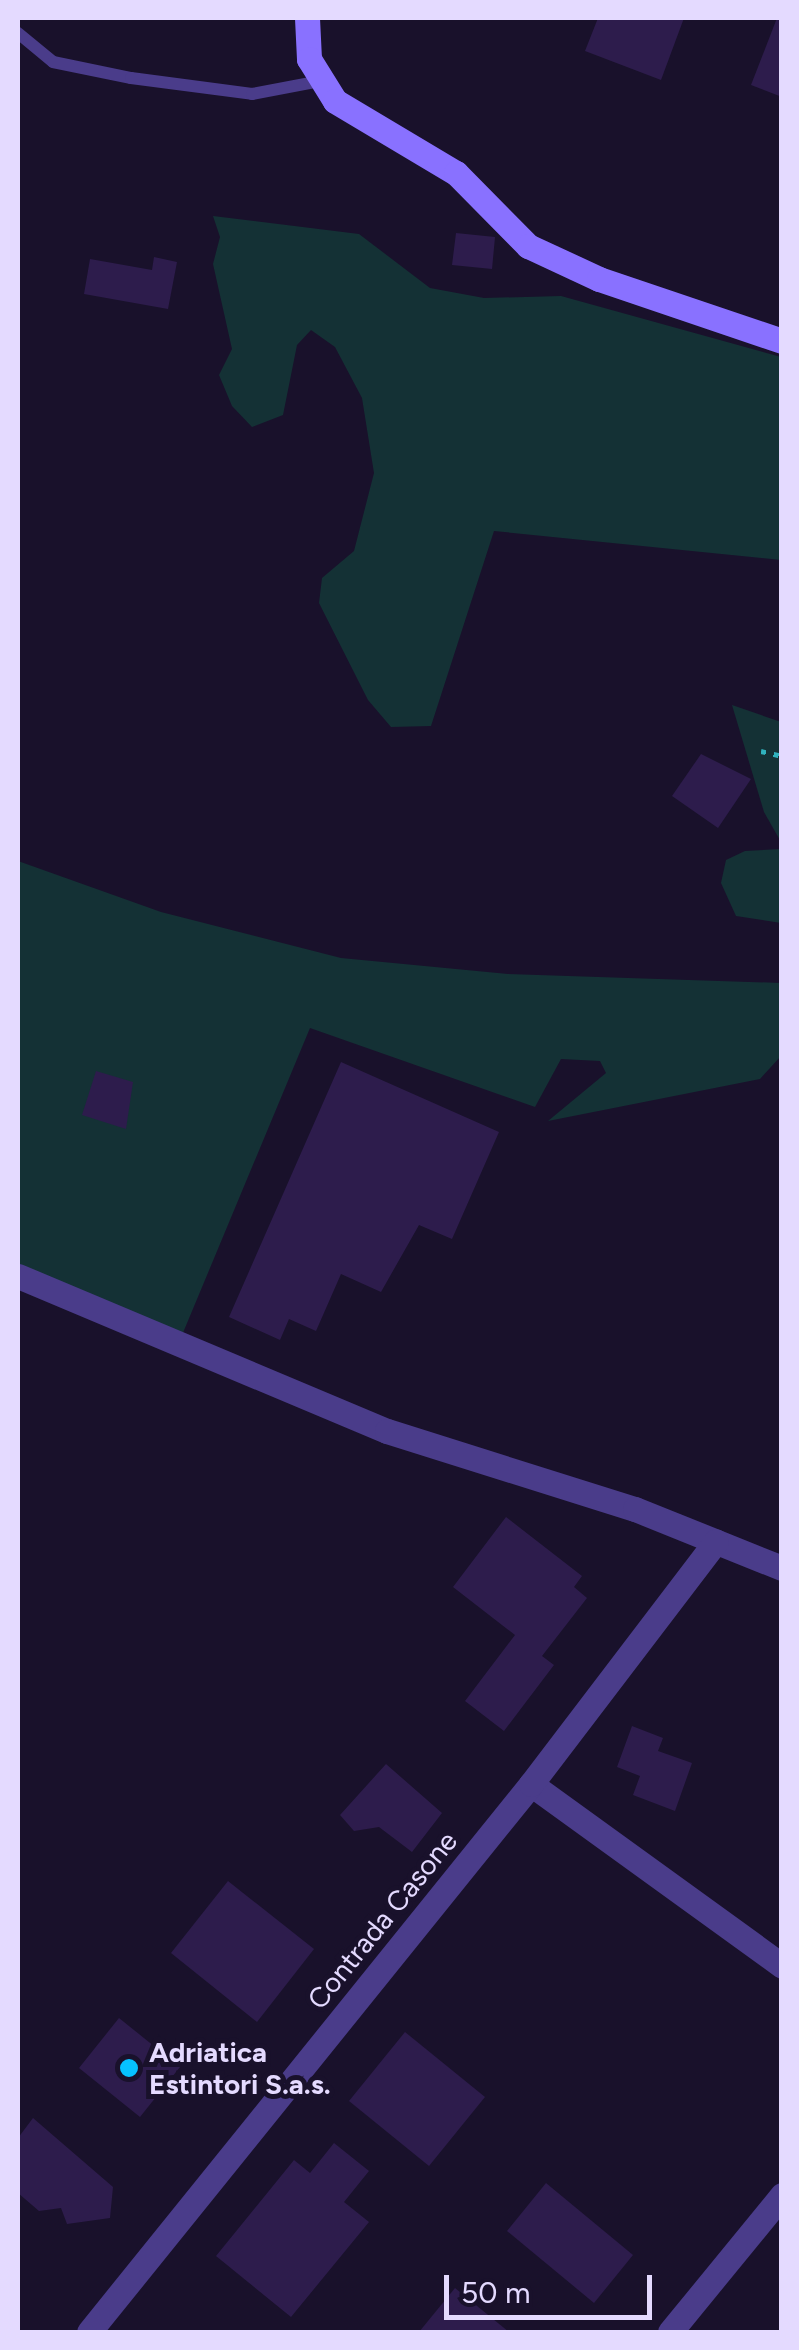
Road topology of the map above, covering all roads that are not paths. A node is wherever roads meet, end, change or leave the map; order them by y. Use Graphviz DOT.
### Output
graph roads {
  1 [pos="307,18"];
  2 [pos="18,34"];
  3 [pos="320,81"];
  4 [pos="782,341"];
  5 [pos="18,1276"];
  6 [pos="716,1541"];
  7 [pos="782,1568"];
  8 [pos="531,1784"];
  9 [pos="782,1966"];
  10 [pos="782,2195"];
  11 [pos="89,2332"];
  12 [pos="670,2332"];
  1 -- 3 [label="main road"];
  2 -- 3 [label="lane"];
  3 -- 4 [label="main road"];
  5 -- 6 [label="street"];
  6 -- 7 [label="street"];
  6 -- 8 [label="street, Contrada Casone"];
  8 -- 9 [label="street"];
  8 -- 11 [label="street, Contrada Casone"];
  10 -- 12 [label="street"];
}
